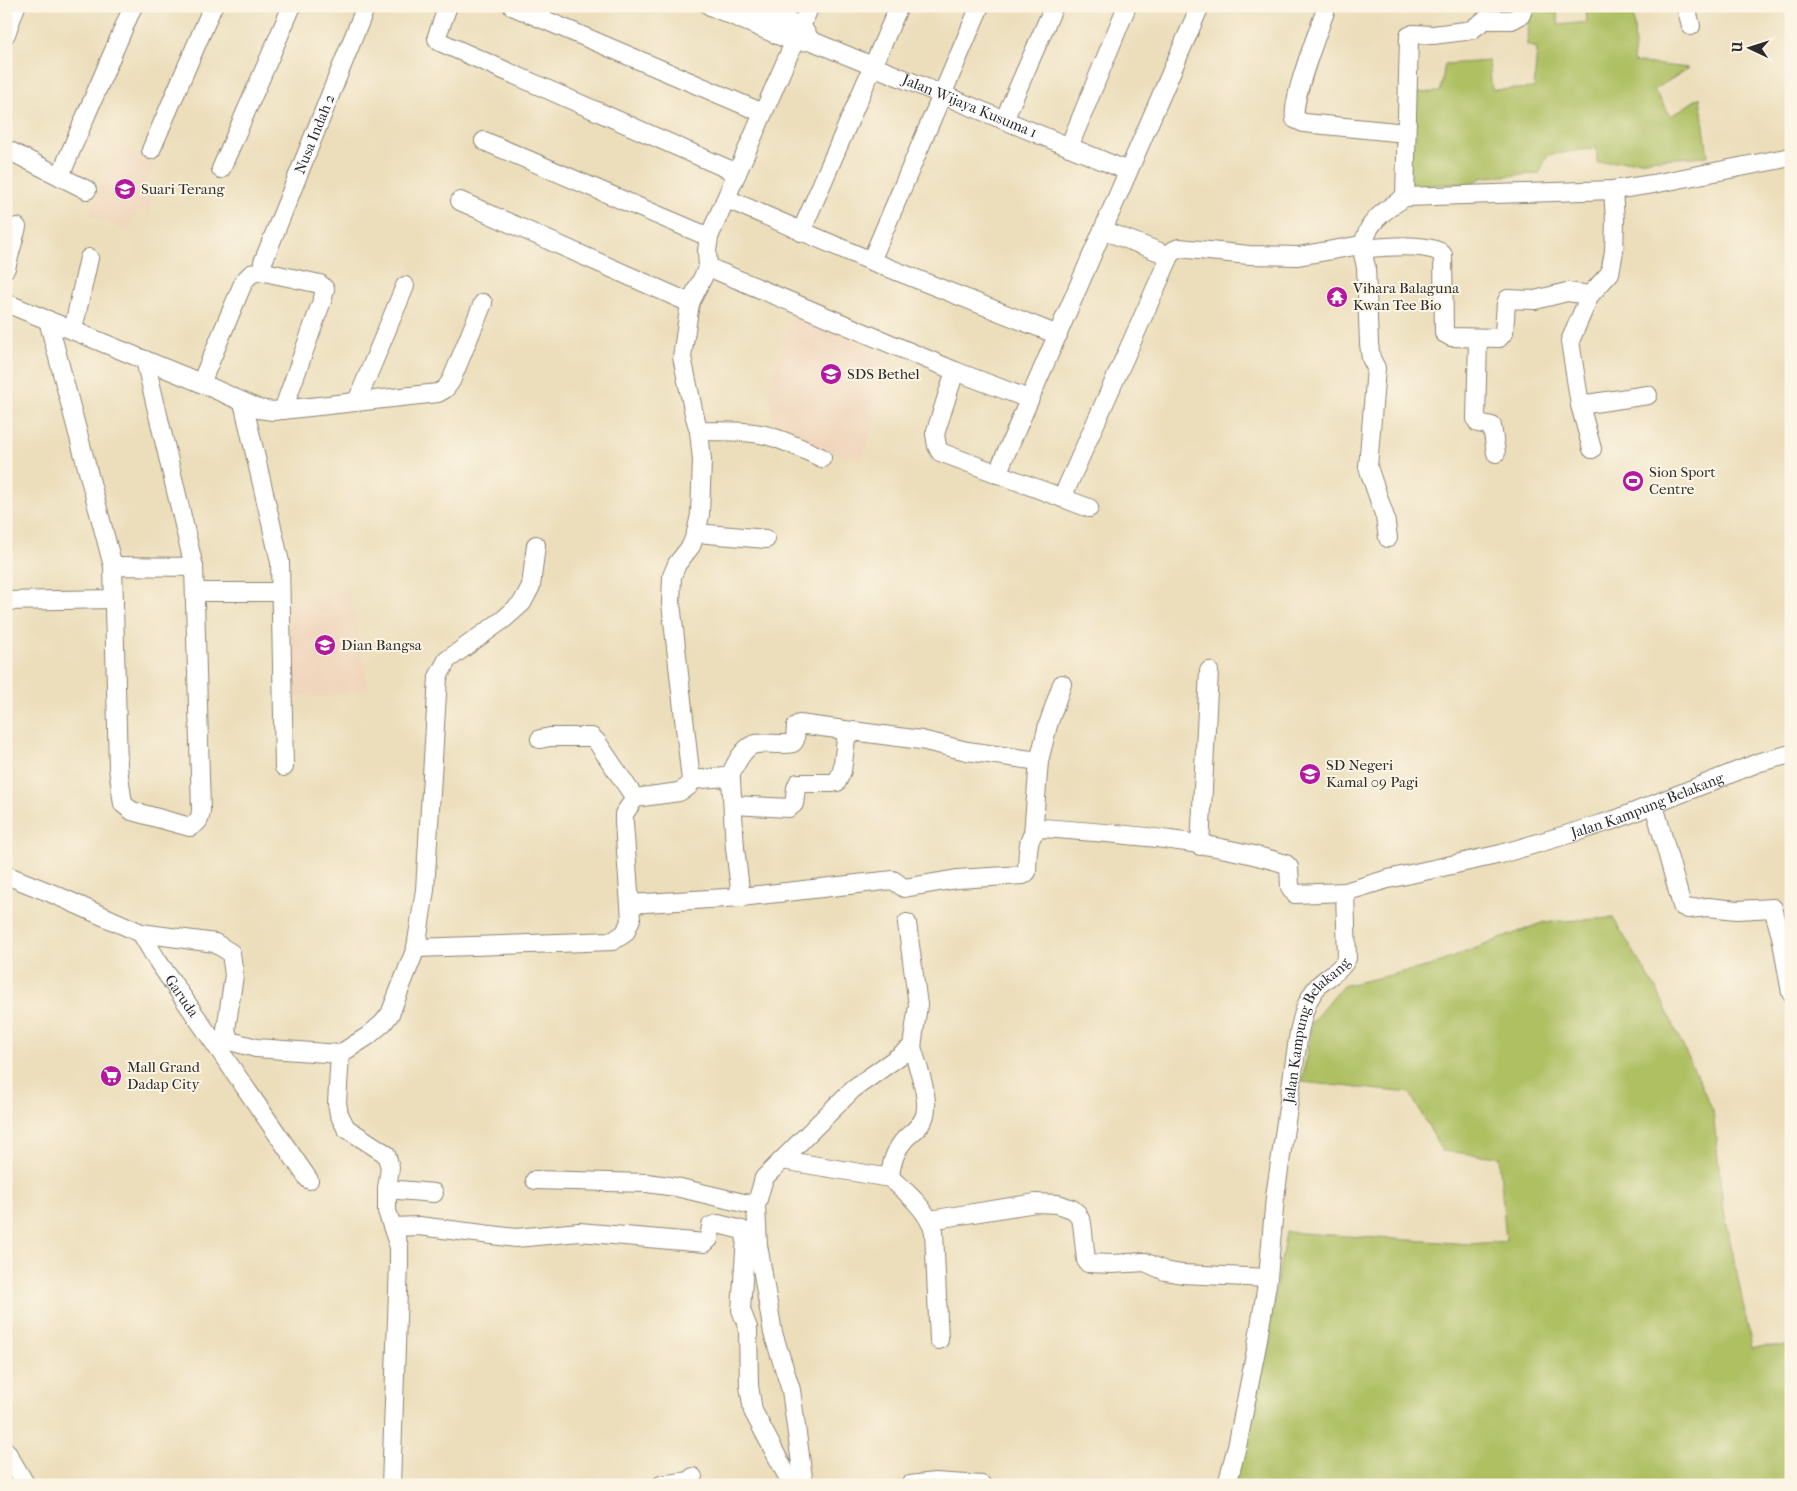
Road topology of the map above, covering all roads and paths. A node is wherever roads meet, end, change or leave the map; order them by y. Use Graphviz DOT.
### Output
graph roads {
  1 [pos="133,6"];
  2 [pos="213,6"];
  3 [pos="292,6"];
  4 [pos="366,6"];
  5 [pos="448,6"];
  6 [pos="512,6"];
  7 [pos="710,6"];
  8 [pos="753,6"];
  9 [pos="810,6"];
  10 [pos="899,6"];
  11 [pos="980,6"];
  12 [pos="1054,6"];
  13 [pos="1127,6"];
  14 [pos="1200,6"];
  15 [pos="1327,6"];
  16 [pos="1524,6"];
  17 [pos="1686,6"];
  18 [pos="12,14"];
  19 [pos="1691,26"];
  20 [pos="6,34"];
  21 [pos="798,34"];
  22 [pos="872,66"];
  23 [pos="941,95"];
  24 [pos="763,112"];
  25 [pos="1004,120"];
  26 [pos="1406,133"];
  27 [pos="484,142"];
  28 [pos="1069,147"];
  29 [pos="6,149"];
  30 [pos="151,150"];
  31 [pos="1791,157"];
  32 [pos="221,169"];
  33 [pos="1128,171"];
  34 [pos="737,173"];
  35 [pos="60,176"];
  36 [pos="87,190"];
  37 [pos="1613,190"];
  38 [pos="1405,197"];
  39 [pos="727,199"];
  40 [pos="460,201"];
  41 [pos="17,227"];
  42 [pos="1103,230"];
  43 [pos="802,232"];
  44 [pos="709,237"];
  45 [pos="1362,247"];
  46 [pos="1170,256"];
  47 [pos="90,258"];
  48 [pos="872,261"];
  49 [pos="263,262"];
  50 [pos="708,267"];
  51 [pos="6,268"];
  52 [pos="404,286"];
  53 [pos="1590,295"];
  54 [pos="6,303"];
  55 [pos="483,303"];
  56 [pos="690,303"];
  57 [pos="48,320"];
  58 [pos="73,330"];
  59 [pos="1058,335"];
  60 [pos="1478,339"];
  61 [pos="145,360"];
  62 [pos="955,371"];
  63 [pos="201,383"];
  64 [pos="1648,395"];
  65 [pos="1029,399"];
  66 [pos="357,401"];
  67 [pos="243,402"];
  68 [pos="1580,405"];
  69 [pos="283,410"];
  70 [pos="699,431"];
  71 [pos="1592,449"];
  72 [pos="1496,453"];
  73 [pos="822,458"];
  74 [pos="997,474"];
  75 [pos="1062,498"];
  76 [pos="1089,508"];
  77 [pos="696,533"];
  78 [pos="1388,538"];
  79 [pos="766,539"];
  80 [pos="536,545"];
  81 [pos="113,566"];
  82 [pos="194,567"];
  83 [pos="195,592"];
  84 [pos="280,592"];
  85 [pos="114,599"];
  86 [pos="6,601"];
  87 [pos="1209,671"];
  88 [pos="1062,684"];
  89 [pos="847,731"];
  90 [pos="540,739"];
  91 [pos="1791,754"];
  92 [pos="1039,761"];
  93 [pos="284,767"];
  94 [pos="729,778"];
  95 [pos="691,780"];
  96 [pos="635,798"];
  97 [pos="733,804"];
  98 [pos="1654,805"];
  99 [pos="1033,834"];
  100 [pos="1200,846"];
  101 [pos="6,875"];
  102 [pos="1346,892"];
  103 [pos="741,896"];
  104 [pos="630,904"];
  105 [pos="907,923"];
  106 [pos="141,933"];
  107 [pos="416,948"];
  108 [pos="1791,993"];
  109 [pos="912,1047"];
  110 [pos="340,1054"];
  111 [pos="782,1160"];
  112 [pos="890,1178"];
  113 [pos="309,1180"];
  114 [pos="535,1180"];
  115 [pos="387,1189"];
  116 [pos="434,1193"];
  117 [pos="756,1206"];
  118 [pos="930,1220"];
  119 [pos="393,1227"];
  120 [pos="1268,1278"];
  121 [pos="939,1340"];
  122 [pos="6,1451"];
  123 [pos="687,1481"];
  124 [pos="26,1485"];
  125 [pos="391,1485"];
  126 [pos="661,1485"];
  127 [pos="792,1485"];
  128 [pos="804,1485"];
  129 [pos="910,1485"];
  130 [pos="982,1485"];
  131 [pos="1227,1485"];
  1 -- 35 [label="street"];
  2 -- 30 [label="street"];
  3 -- 32 [label="street"];
  4 -- 49 [label="street, Nusa Indah 2"];
  5 -- 34 [label="street"];
  6 -- 24 [label="street"];
  7 -- 21 [label="street, Jalan Wijaya Kusuma 1"];
  8 -- 21 [label="street, Jalan Wijaya Kusuma 1"];
  9 -- 21 [label="street"];
  10 -- 22 [label="street"];
  11 -- 23 [label="street"];
  12 -- 25 [label="street"];
  13 -- 28 [label="street"];
  14 -- 33 [label="street"];
  15 -- 26 [label="street"];
  16 -- 26 [label="street"];
  17 -- 19 [label="street"];
  18 -- 20 [label="street"];
  21 -- 22 [label="street, Jalan Wijaya Kusuma 1"];
  21 -- 24 [label="street"];
  22 -- 23 [label="street, Jalan Wijaya Kusuma 1"];
  22 -- 43 [label="street"];
  23 -- 25 [label="street, Jalan Wijaya Kusuma 1"];
  23 -- 48 [label="street"];
  24 -- 34 [label="street"];
  25 -- 28 [label="street, Jalan Wijaya Kusuma 1"];
  26 -- 38 [label="street"];
  27 -- 44 [label="street"];
  28 -- 33 [label="street, Jalan Wijaya Kusuma 1"];
  29 -- 35 [label="street"];
  31 -- 37 [label="street"];
  33 -- 42 [label="street"];
  34 -- 39 [label="street"];
  35 -- 36 [label="street"];
  37 -- 38 [label="street"];
  37 -- 53 [label="street"];
  38 -- 45 [label="street"];
  39 -- 43 [label="street"];
  39 -- 44 [label="street"];
  40 -- 56 [label="street"];
  41 -- 51 [label="street"];
  42 -- 46 [label="street"];
  42 -- 59 [label="street"];
  43 -- 48 [label="street"];
  44 -- 50 [label="street"];
  45 -- 46 [label="street"];
  45 -- 60 [label="street"];
  45 -- 78 [label="street"];
  46 -- 75 [label="street"];
  47 -- 58 [label="street"];
  48 -- 59 [label="street"];
  50 -- 56 [label="street"];
  50 -- 62 [label="street"];
  52 -- 66 [label="street"];
  53 -- 60 [label="street"];
  53 -- 68 [label="street"];
  54 -- 57 [label="street"];
  55 -- 66 [label="street"];
  56 -- 70 [label="street"];
  57 -- 58 [label="street"];
  57 -- 81 [label="street"];
  58 -- 61 [label="street"];
  59 -- 65 [label="street"];
  60 -- 72 [label="street"];
  61 -- 63 [label="street"];
  61 -- 82 [label="street"];
  62 -- 65 [label="street"];
  62 -- 74 [label="street"];
  63 -- 67 [label="street"];
  63 -- 69 [label="street"];
  64 -- 68 [label="street"];
  65 -- 74 [label="street"];
  66 -- 69 [label="street"];
  67 -- 69 [label="street"];
  67 -- 84 [label="street"];
  68 -- 71 [label="street"];
  70 -- 73 [label="street"];
  70 -- 77 [label="street"];
  74 -- 75 [label="street"];
  75 -- 76 [label="street"];
  77 -- 79 [label="street"];
  77 -- 95 [label="street"];
  80 -- 107 [label="street"];
  81 -- 82 [label="street"];
  81 -- 85 [label="street"];
  82 -- 83 [label="street"];
  83 -- 84 [label="street"];
  83 -- 85 [label="street"];
  84 -- 93 [label="street"];
  85 -- 86 [label="street"];
  87 -- 100 [label="street"];
  88 -- 92 [label="street"];
  89 -- 92 [label="street"];
  89 -- 94 [label="street"];
  89 -- 97 [label="street"];
  90 -- 96 [label="street"];
  91 -- 98 [label="street, Jalan Kampung Belakang"];
  92 -- 99 [label="street"];
  94 -- 95 [label="street"];
  94 -- 97 [label="street"];
  95 -- 96 [label="street"];
  96 -- 104 [label="street"];
  97 -- 103 [label="street"];
  98 -- 102 [label="street, Jalan Kampung Belakang"];
  98 -- 108 [label="street"];
  99 -- 100 [label="street"];
  99 -- 103 [label="street"];
  100 -- 102 [label="street"];
  101 -- 106 [label="street"];
  102 -- 120 [label="street, Jalan Kampung Belakang"];
  103 -- 104 [label="street"];
  104 -- 107 [label="street"];
  105 -- 109 [label="street"];
  106 -- 110 [label="street"];
  106 -- 113 [label="street, Garuda"];
  107 -- 110 [label="street"];
  109 -- 111 [label="street"];
  109 -- 112 [label="street"];
  110 -- 115 [label="street"];
  111 -- 112 [label="street"];
  111 -- 117 [label="street"];
  112 -- 118 [label="street"];
  114 -- 117 [label="street"];
  115 -- 116 [label="street"];
  115 -- 119 [label="street"];
  117 -- 128 [label="street"];
  118 -- 120 [label="street"];
  118 -- 121 [label="street"];
  119 -- 125 [label="street"];
  119 -- 127 [label="street"];
  120 -- 131 [label="street, Jalan Kampung Belakang"];
  122 -- 124 [label="street"];
  123 -- 126 [label="street"];
  129 -- 130 [label="street"];
}
